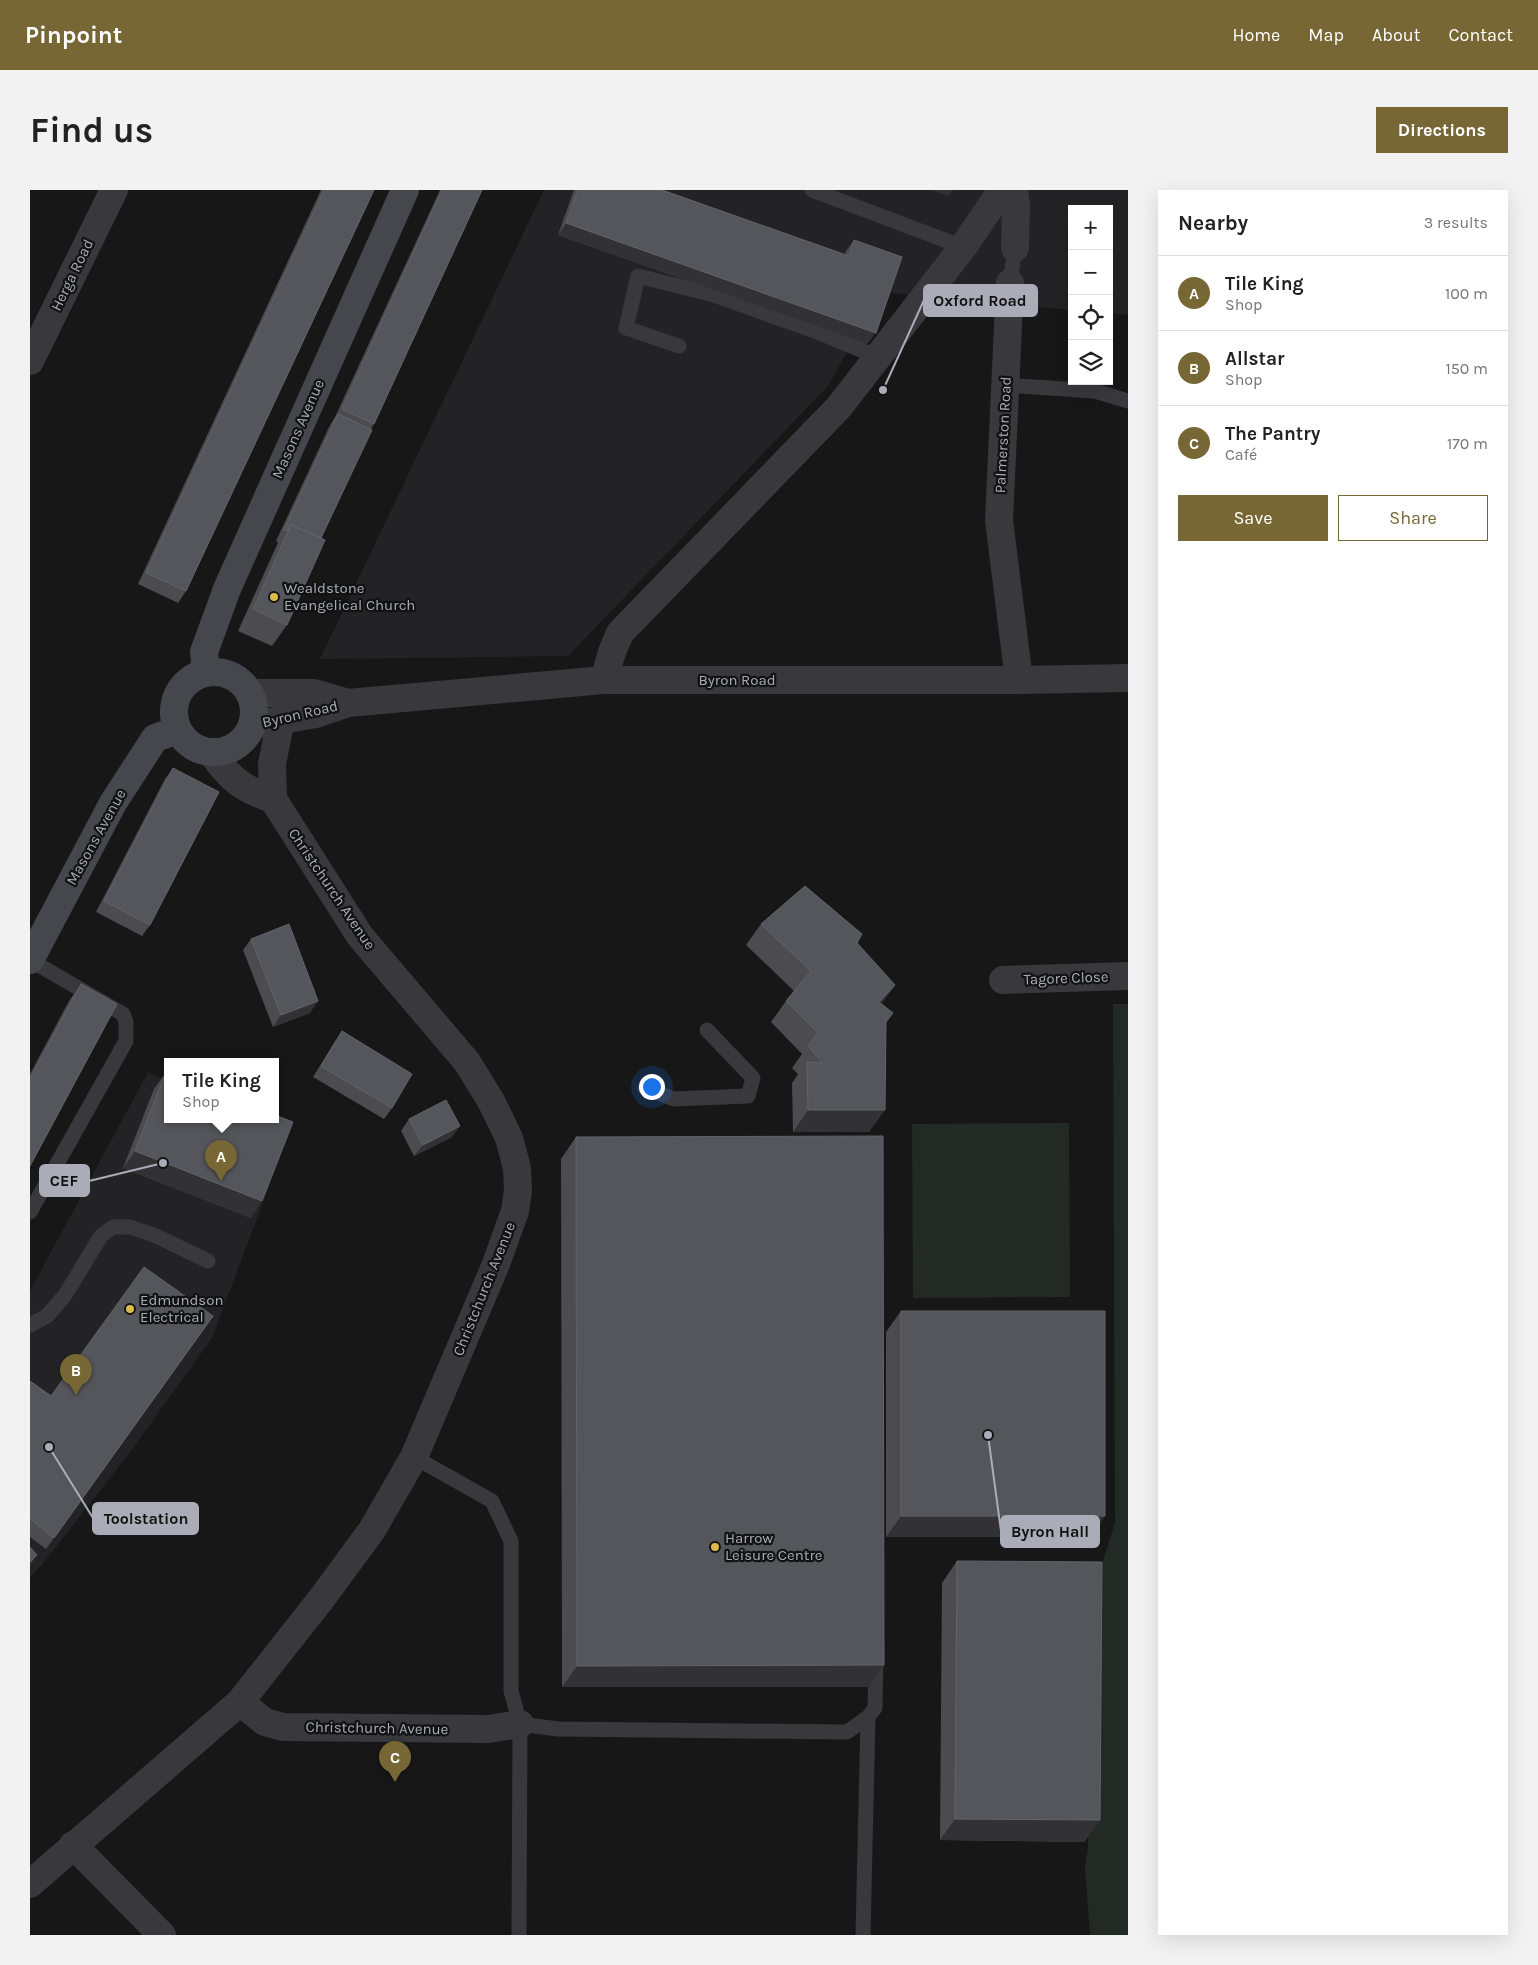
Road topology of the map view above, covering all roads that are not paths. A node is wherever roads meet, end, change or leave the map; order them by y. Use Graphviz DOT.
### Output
graph roads {
  1 [pos="114,190"];
  2 [pos="405,190"];
  3 [pos="812,190"];
  4 [pos="1002,190"];
  5 [pos="1014,190"];
  6 [pos="963,246"];
  7 [pos="1015,248"];
  8 [pos="1010,283"];
  9 [pos="678,346"];
  10 [pos="878,357"];
  11 [pos="30,361"];
  12 [pos="1005,385"];
  13 [pos="1128,401"];
  14 [pos="206,673"];
  15 [pos="1128,678"];
  16 [pos="604,680"];
  17 [pos="1019,680"];
  18 [pos="249,692"];
  19 [pos="348,703"];
  20 [pos="280,720"];
  21 [pos="252,725"];
  22 [pos="178,730"];
  23 [pos="211,752"];
  24 [pos="273,799"];
  25 [pos="30,960"];
  26 [pos="1128,976"];
  27 [pos="1003,980"];
  28 [pos="707,1030"];
  29 [pos="645,1088"];
  30 [pos="30,1212"];
  31 [pos="208,1260"];
  32 [pos="30,1325"];
  33 [pos="414,1457"];
  34 [pos="876,1648"];
  35 [pos="240,1702"];
  36 [pos="868,1717"];
  37 [pos="520,1724"];
  38 [pos="73,1845"];
  39 [pos="30,1884"];
  40 [pos="162,1935"];
  41 [pos="518,1935"];
  42 [pos="863,1935"];
  1 -- 11 [label="street, Herga Road"];
  2 -- 14 [label="street, Masons Avenue"];
  3 -- 6 [label="lane"];
  4 -- 6 [label="street"];
  5 -- 7 [label="street, Palmerston Road"];
  6 -- 10 [label="street"];
  7 -- 8 [label="lane, Palmerston Road"];
  8 -- 12 [label="street, Palmerston Road"];
  9 -- 10 [label="lane"];
  10 -- 16 [label="street"];
  12 -- 13 [label="lane"];
  12 -- 17 [label="street, Palmerston Road"];
  14 -- 18 [label="street"];
  14 -- 22 [label="street"];
  15 -- 17 [label="street, Byron Road"];
  16 -- 17 [label="street, Byron Road"];
  16 -- 19 [label="street, Byron Road"];
  18 -- 19 [label="street, Byron Road"];
  18 -- 21 [label="street"];
  19 -- 20 [label="street, Byron Road"];
  20 -- 21 [label="street, Byron Road"];
  20 -- 24 [label="street"];
  21 -- 23 [label="street"];
  22 -- 23 [label="street"];
  22 -- 25 [label="street, Masons Avenue"];
  23 -- 24 [label="street"];
  24 -- 33 [label="street, Christchurch Avenue"];
  25 -- 30 [label="lane"];
  26 -- 27 [label="street, Tagore Close"];
  28 -- 29 [label="lane"];
  31 -- 32 [label="lane"];
  33 -- 35 [label="street, Christchurch Avenue"];
  33 -- 37 [label="lane"];
  34 -- 36 [label="lane"];
  35 -- 37 [label="street, Christchurch Avenue"];
  35 -- 38 [label="street, Christchurch Avenue"];
  36 -- 37 [label="lane"];
  36 -- 42 [label="lane"];
  37 -- 41 [label="lane"];
  38 -- 39 [label="street, Christchurch Avenue"];
  38 -- 40 [label="street"];
}
